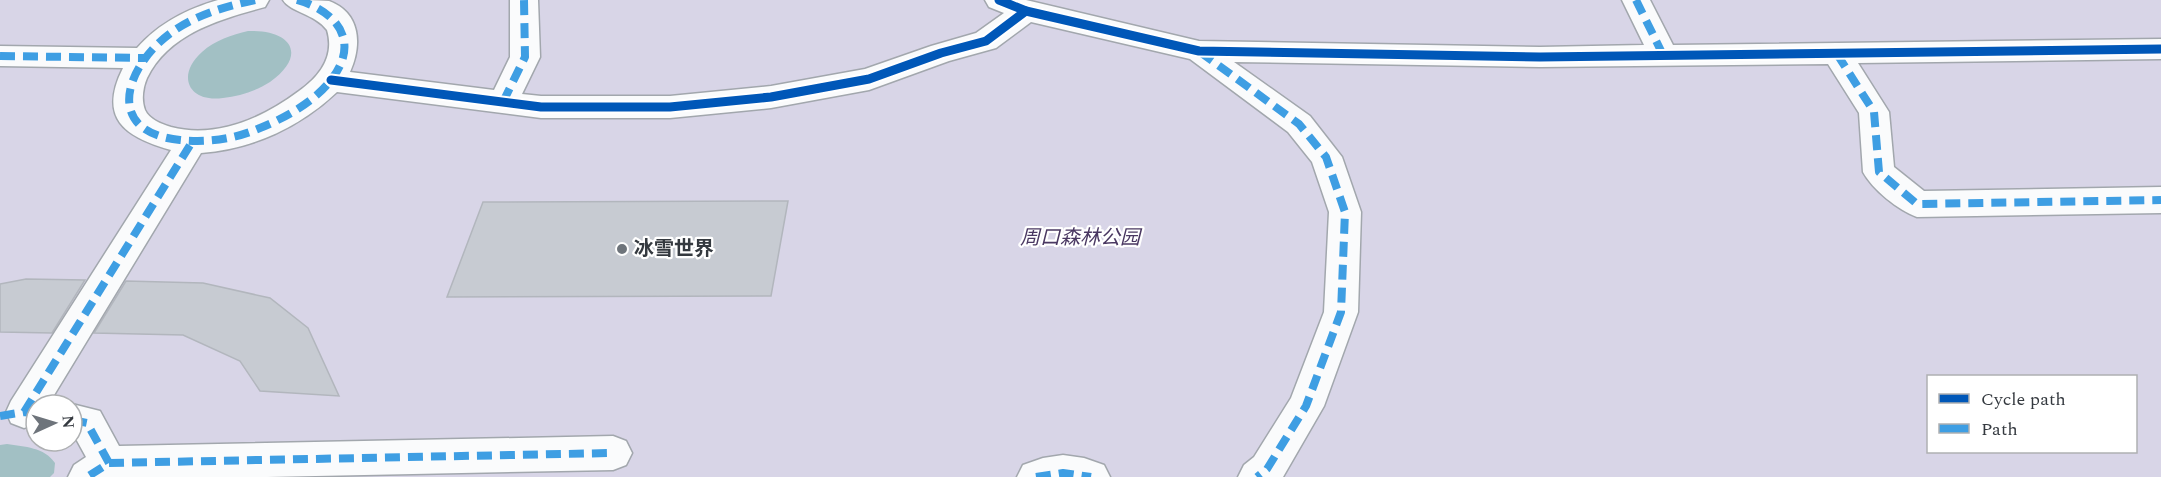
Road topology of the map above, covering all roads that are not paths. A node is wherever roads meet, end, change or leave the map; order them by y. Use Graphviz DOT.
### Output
graph roads {
  1 [pos="255,0"];
  2 [pos="524,0"];
  3 [pos="1636,0"];
  4 [pos="310,1"];
  5 [pos="1012,5"];
  6 [pos="2161,49"];
  7 [pos="1199,51"];
  8 [pos="1837,54"];
  9 [pos="1663,55"];
  10 [pos="0,56"];
  11 [pos="145,58"];
  12 [pos="331,80"];
  13 [pos="503,102"];
  14 [pos="192,142"];
  15 [pos="2161,200"];
  16 [pos="20,414"];
  17 [pos="84,422"];
  18 [pos="613,453"];
  19 [pos="98,470"];
  20 [pos="1036,477"];
  21 [pos="1091,477"];
  22 [pos="1257,477"];
  1 -- 11 [label="street"];
  2 -- 13 [label="street"];
  3 -- 9 [label="street"];
  4 -- 12 [label="street"];
  5 -- 7 [label="street"];
  5 -- 13 [label="street"];
  6 -- 8 [label="street"];
  7 -- 9 [label="street"];
  7 -- 22 [label="street"];
  8 -- 9 [label="street"];
  8 -- 15 [label="street"];
  10 -- 11 [label="street"];
  11 -- 14 [label="street"];
  12 -- 13 [label="street"];
  12 -- 14 [label="street"];
  14 -- 16 [label="street"];
  17 -- 19 [label="street"];
  18 -- 19 [label="street"];
  20 -- 21 [label="street"];
}
